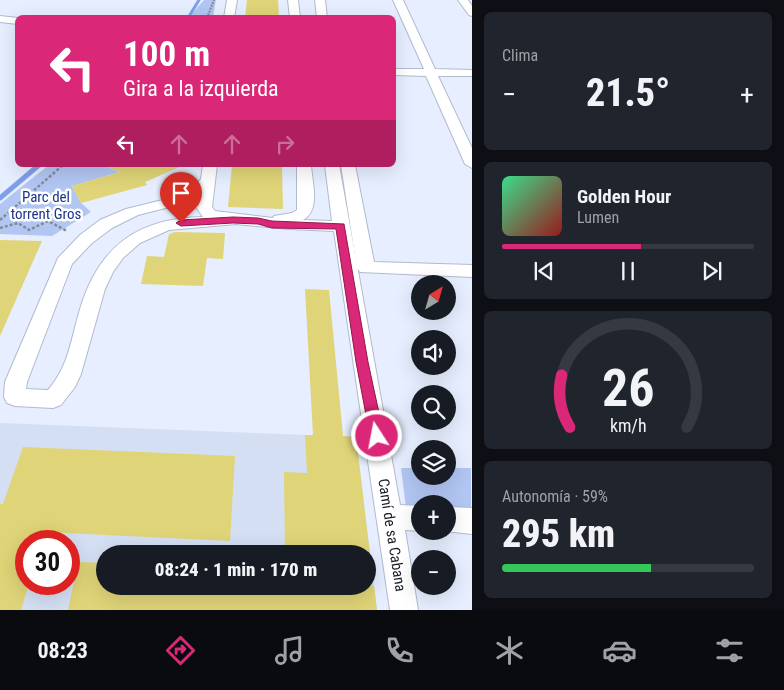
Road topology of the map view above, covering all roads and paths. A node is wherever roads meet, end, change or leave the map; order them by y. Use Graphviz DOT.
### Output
graph roads {
  1 [pos="214,0"];
  2 [pos="232,0"];
  3 [pos="293,0"];
  4 [pos="320,0"];
  5 [pos="398,0"];
  6 [pos="463,0"];
  7 [pos="472,13"];
  8 [pos="208,15"];
  9 [pos="230,15"];
  10 [pos="294,15"];
  11 [pos="322,15"];
  12 [pos="0,20"];
  13 [pos="15,21"];
  14 [pos="396,72"];
  15 [pos="429,72"];
  16 [pos="472,73"];
  17 [pos="472,164"];
  18 [pos="61,167"];
  19 [pos="304,167"];
  20 [pos="332,167"];
  21 [pos="348,167"];
  22 [pos="209,173"];
  23 [pos="0,220"];
  24 [pos="233,220"];
  25 [pos="258,221"];
  26 [pos="341,226"];
  27 [pos="0,228"];
  28 [pos="67,231"];
  29 [pos="472,272"];
  30 [pos="390,517"];
  31 [pos="411,518"];
  32 [pos="456,520"];
  33 [pos="472,521"];
  34 [pos="404,610"];
  1 -- 8 [label="path"];
  2 -- 9 [label="street"];
  3 -- 10 [label="street"];
  4 -- 11 [label="street"];
  5 -- 15 [label="street"];
  6 -- 7 [label="street"];
  12 -- 13 [label="street"];
  14 -- 15 [label="street"];
  15 -- 16 [label="street"];
  15 -- 17 [label="street"];
  18 -- 23 [label="path"];
  19 -- 25 [label="street"];
  20 -- 26 [label="street, Camí de sa Cabana"];
  21 -- 29 [label="street"];
  22 -- 24 [label="street"];
  22 -- 24 [label="street"];
  24 -- 25 [label="street"];
  25 -- 26 [label="street"];
  26 -- 30 [label="street, Camí de sa Cabana"];
  27 -- 28 [label="path"];
  30 -- 31 [label="street"];
  30 -- 34 [label="street, Camí de sa Cabana"];
  32 -- 33 [label="street"];
}
